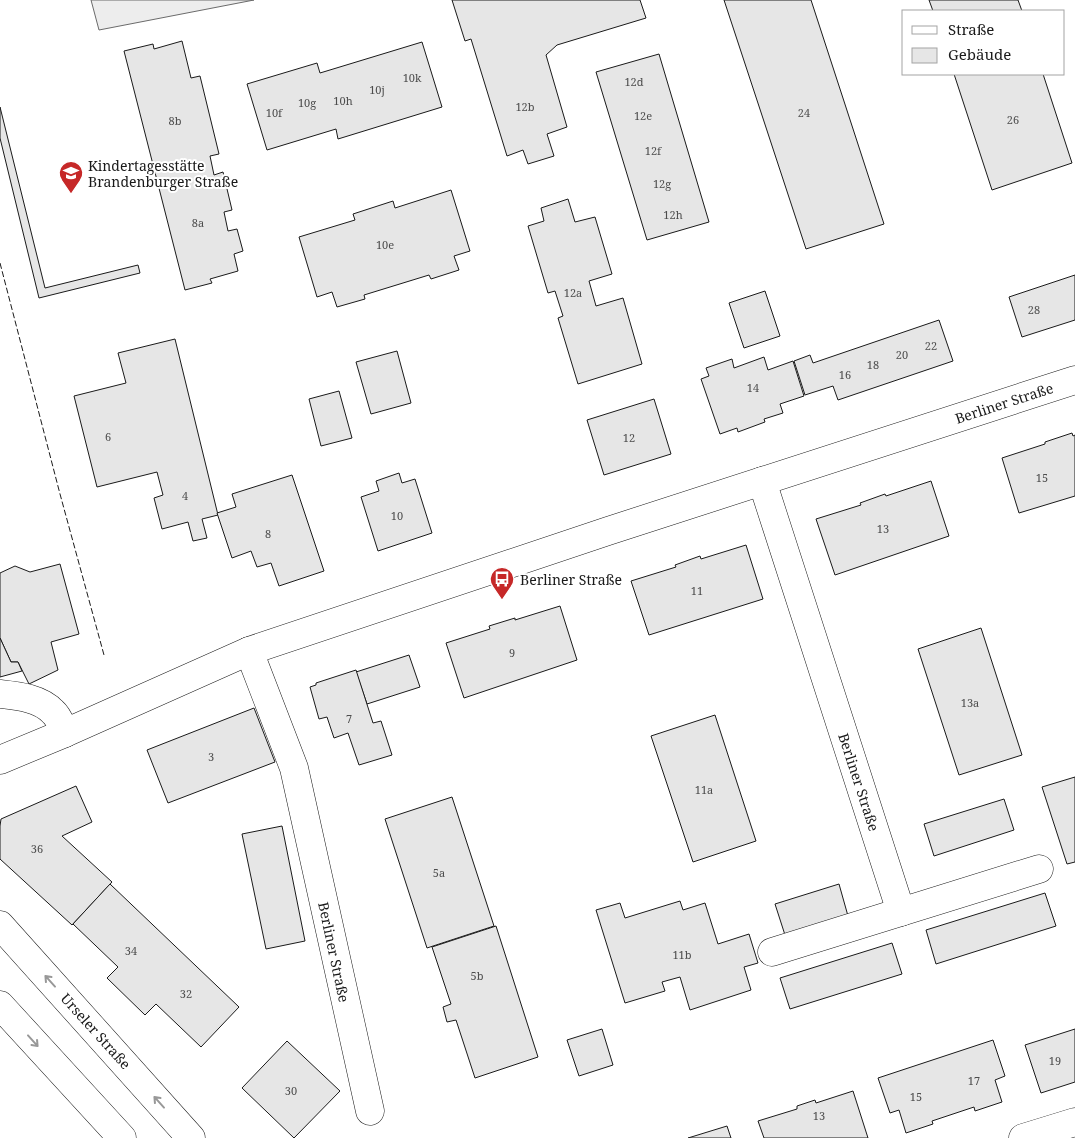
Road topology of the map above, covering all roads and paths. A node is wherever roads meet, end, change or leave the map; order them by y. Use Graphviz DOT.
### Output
graph roads {
  1 [pos="1075,380"];
  2 [pos="762,481"];
  3 [pos="249,651"];
  4 [pos="0,694"];
  5 [pos="65,733"];
  6 [pos="0,760"];
  7 [pos="1039,869"];
  8 [pos="901,912"];
  9 [pos="0,925"];
  10 [pos="772,952"];
  11 [pos="0,1005"];
  12 [pos="370,1111"];
  13 [pos="1075,1122"];
  14 [pos="122,1138"];
  15 [pos="191,1138"];
  16 [pos="1023,1138"];
  1 -- 2 [label="street, Berliner Straße"];
  2 -- 3 [label="street, Berliner Straße"];
  2 -- 8 [label="street, Berliner Straße"];
  3 -- 5 [label="street, Berliner Straße"];
  3 -- 12 [label="street, Berliner Straße"];
  4 -- 5 [label="street"];
  5 -- 6 [label="street, Berliner Straße"];
  7 -- 8 [label="street"];
  8 -- 10 [label="street"];
  15 -- 9 [label="street, Urseler Straße, one-way"];
  11 -- 14 [label="street, one-way"];
  13 -- 16 [label="street"];
}
